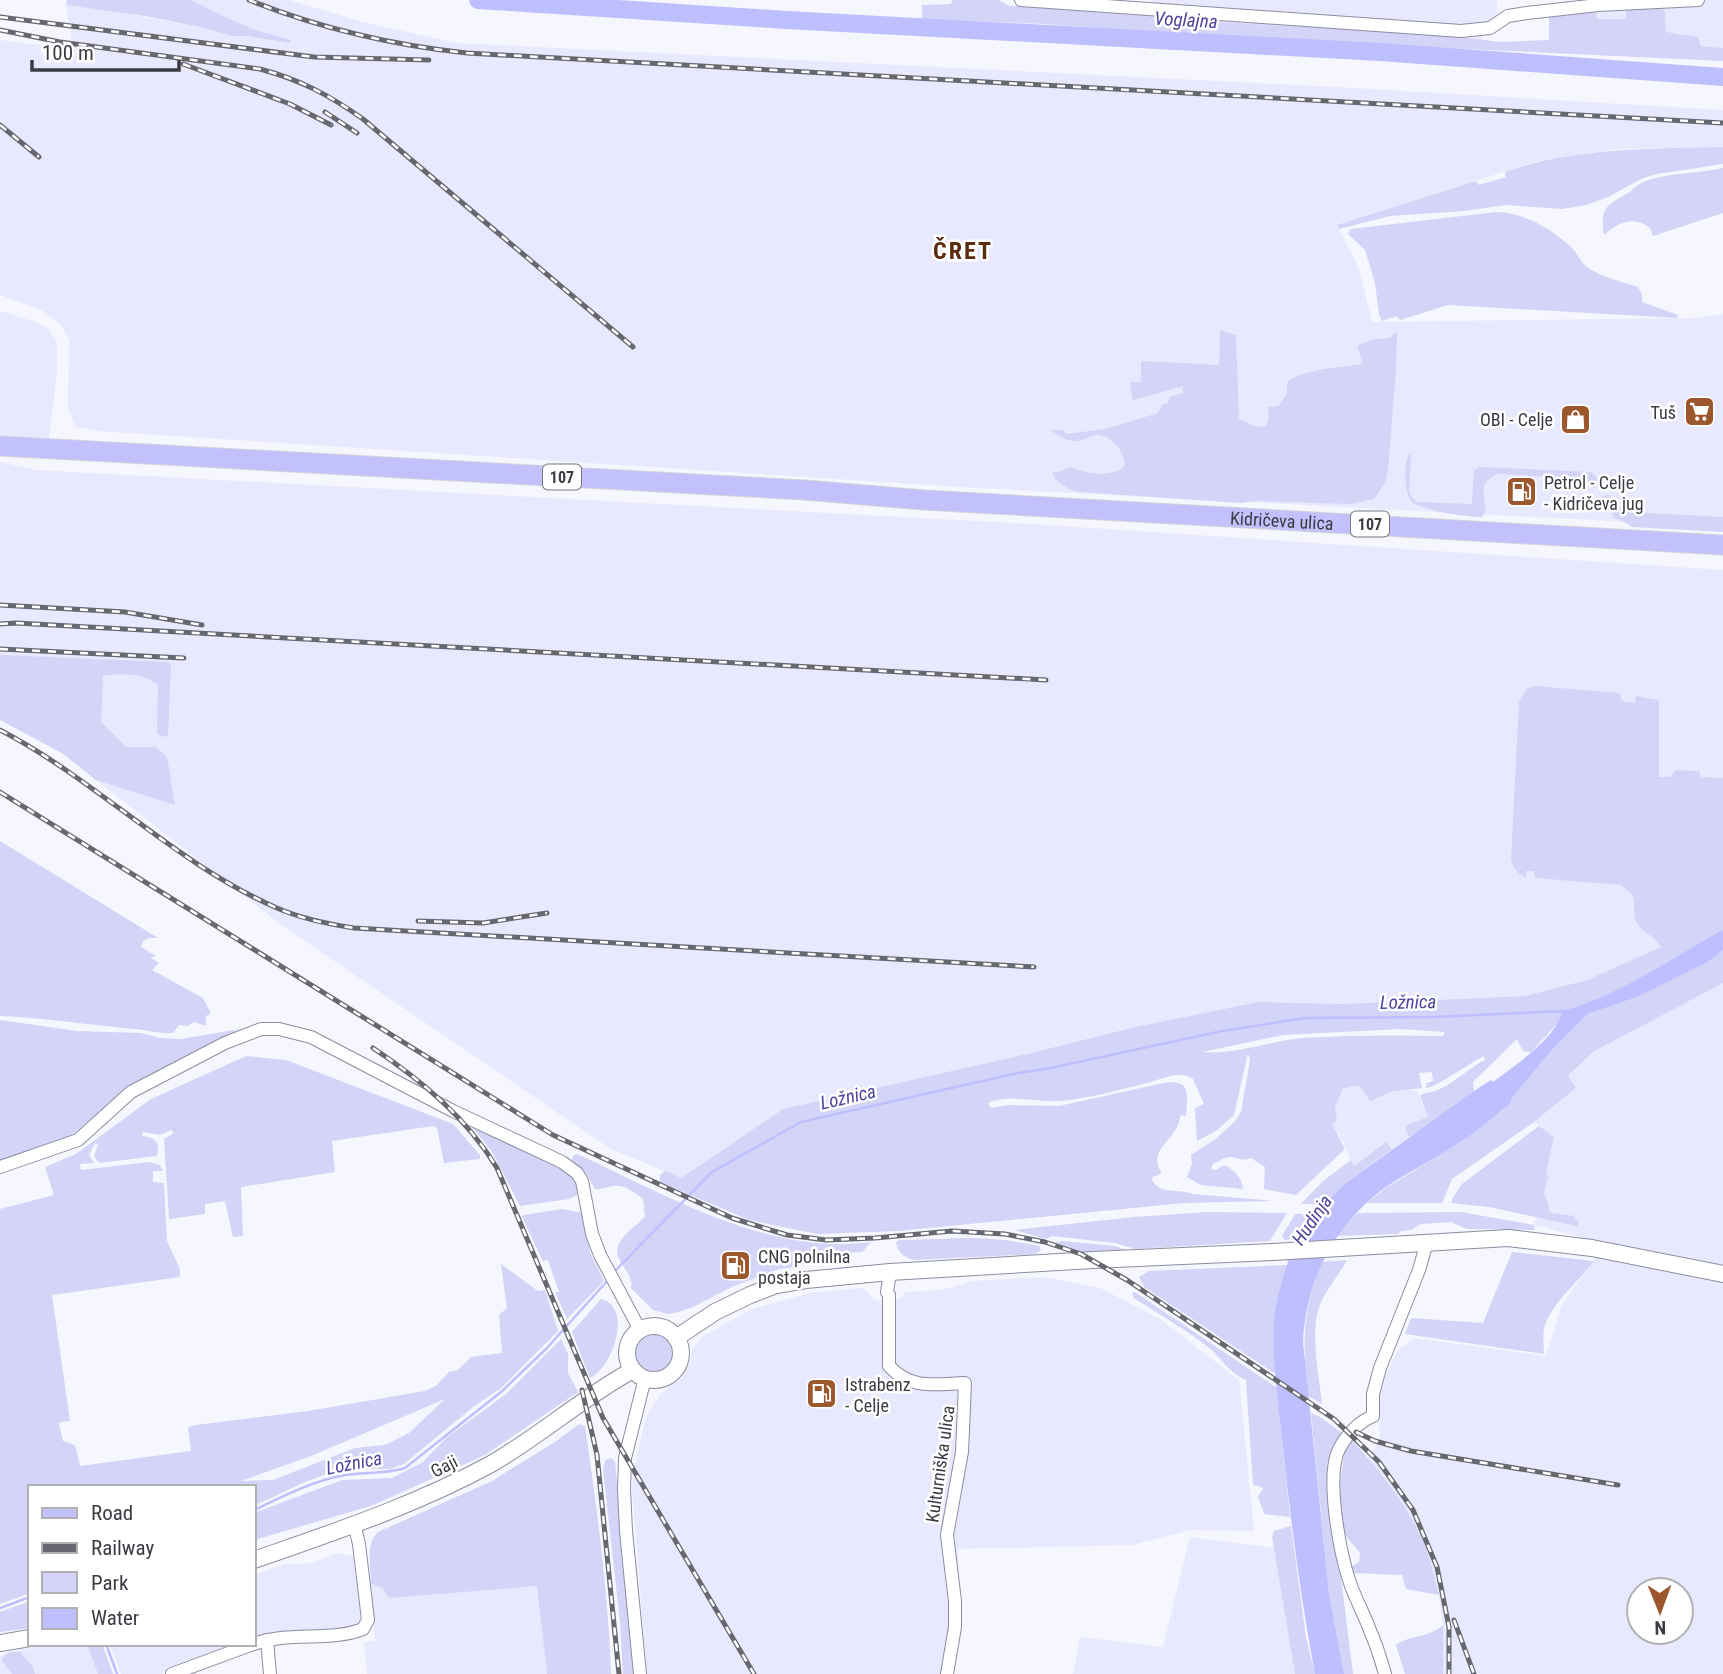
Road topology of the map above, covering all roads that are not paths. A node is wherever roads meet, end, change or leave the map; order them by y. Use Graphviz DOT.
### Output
graph roads {
  1 [pos="1021,0"];
  2 [pos="1698,0"];
  3 [pos="0,446"];
  4 [pos="1723,545"];
  5 [pos="0,1167"];
  6 [pos="1427,1242"];
  7 [pos="890,1272"];
  8 [pos="1723,1274"];
  9 [pos="640,1330"];
  10 [pos="676,1338"];
  11 [pos="639,1374"];
  12 [pos="354,1523"];
  13 [pos="256,1559"];
  14 [pos="28,1638"];
  15 [pos="267,1640"];
  16 [pos="0,1643"];
  17 [pos="256,1643"];
  18 [pos="248,1646"];
  19 [pos="172,1674"];
  20 [pos="270,1674"];
  21 [pos="640,1674"];
  22 [pos="947,1674"];
  23 [pos="1385,1674"];
  1 -- 2 [label="street"];
  3 -- 4 [label="main road, Kidričeva ulica / 107"];
  5 -- 9 [label="street"];
  6 -- 7 [label="street"];
  6 -- 8 [label="street"];
  6 -- 23 [label="street"];
  7 -- 10 [label="street"];
  7 -- 22 [label="street, Kulturniška ulica"];
  9 -- 10 [label="street"];
  9 -- 11 [label="street"];
  10 -- 11 [label="street"];
  11 -- 12 [label="street, Gaji"];
  11 -- 21 [label="street"];
  12 -- 13 [label="street, Gaji"];
  12 -- 15 [label="street"];
  14 -- 16 [label="street"];
  15 -- 17 [label="street"];
  15 -- 20 [label="street"];
  18 -- 19 [label="street"];
}
